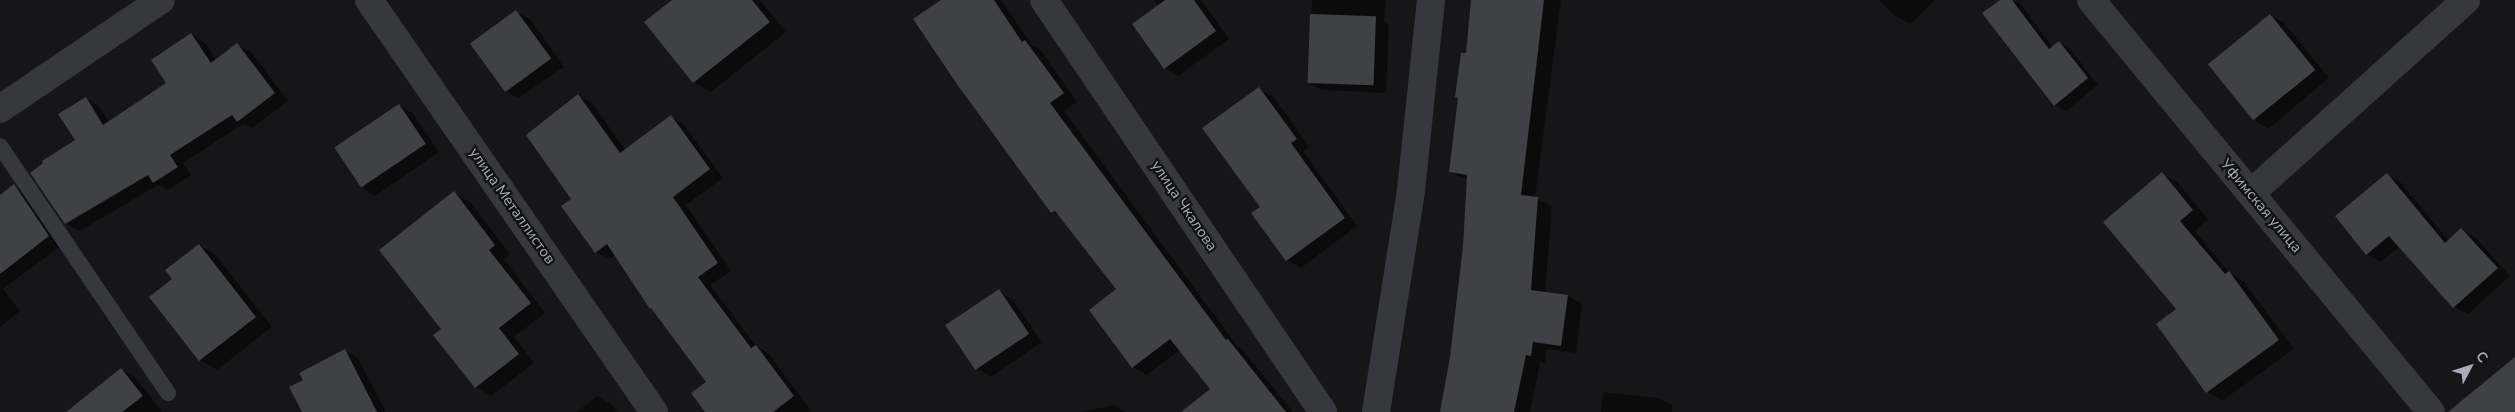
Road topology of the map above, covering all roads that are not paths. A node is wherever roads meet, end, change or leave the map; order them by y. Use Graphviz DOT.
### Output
graph roads {
  1 [pos="161,0"];
  2 [pos="370,0"];
  3 [pos="1044,0"];
  4 [pos="1431,0"];
  5 [pos="2091,0"];
  6 [pos="2466,0"];
  7 [pos="0,110"];
  8 [pos="0,146"];
  9 [pos="2251,193"];
  10 [pos="168,393"];
  11 [pos="654,412"];
  12 [pos="1323,412"];
  13 [pos="1376,412"];
  14 [pos="2432,412"];
  1 -- 7 [label="street"];
  2 -- 11 [label="street, улица Металлистов"];
  3 -- 12 [label="street, улица Чкалова"];
  4 -- 13 [label="street"];
  5 -- 9 [label="street, Уфимская улица"];
  6 -- 9 [label="street"];
  8 -- 10 [label="lane"];
  9 -- 14 [label="street, Уфимская улица"];
}
